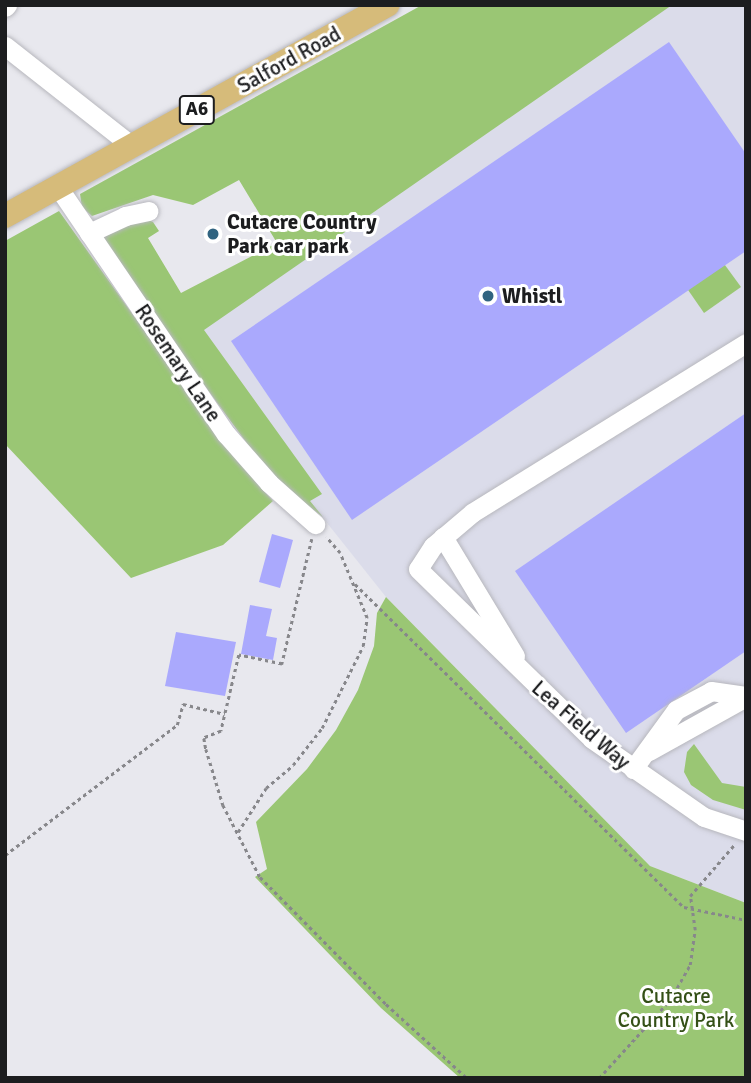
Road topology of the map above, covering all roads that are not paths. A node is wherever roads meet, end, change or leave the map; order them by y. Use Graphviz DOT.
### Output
graph roads {
  1 [pos="388,5"];
  2 [pos="5,46"];
  3 [pos="132,146"];
  4 [pos="58,187"];
  5 [pos="148,211"];
  6 [pos="5,216"];
  7 [pos="89,233"];
  8 [pos="746,344"];
  9 [pos="315,524"];
  10 [pos="443,537"];
  11 [pos="532,683"];
  12 [pos="746,697"];
  13 [pos="638,762"];
  14 [pos="743,831"];
  1 -- 3 [label="main road, Salford Road / A6"];
  2 -- 3 [label="lane"];
  3 -- 4 [label="main road, Salford Road / A6"];
  4 -- 6 [label="main road, Salford Road / A6"];
  4 -- 7 [label="lane, Rosemary Lane"];
  5 -- 7 [label="lane"];
  7 -- 9 [label="lane, Rosemary Lane"];
  8 -- 10 [label="lane"];
  10 -- 11 [label="lane"];
  10 -- 11 [label="lane, Lea Field Way"];
  11 -- 13 [label="lane, Lea Field Way"];
  12 -- 13 [label="lane"];
  13 -- 14 [label="lane, Lea Field Way"];
}
